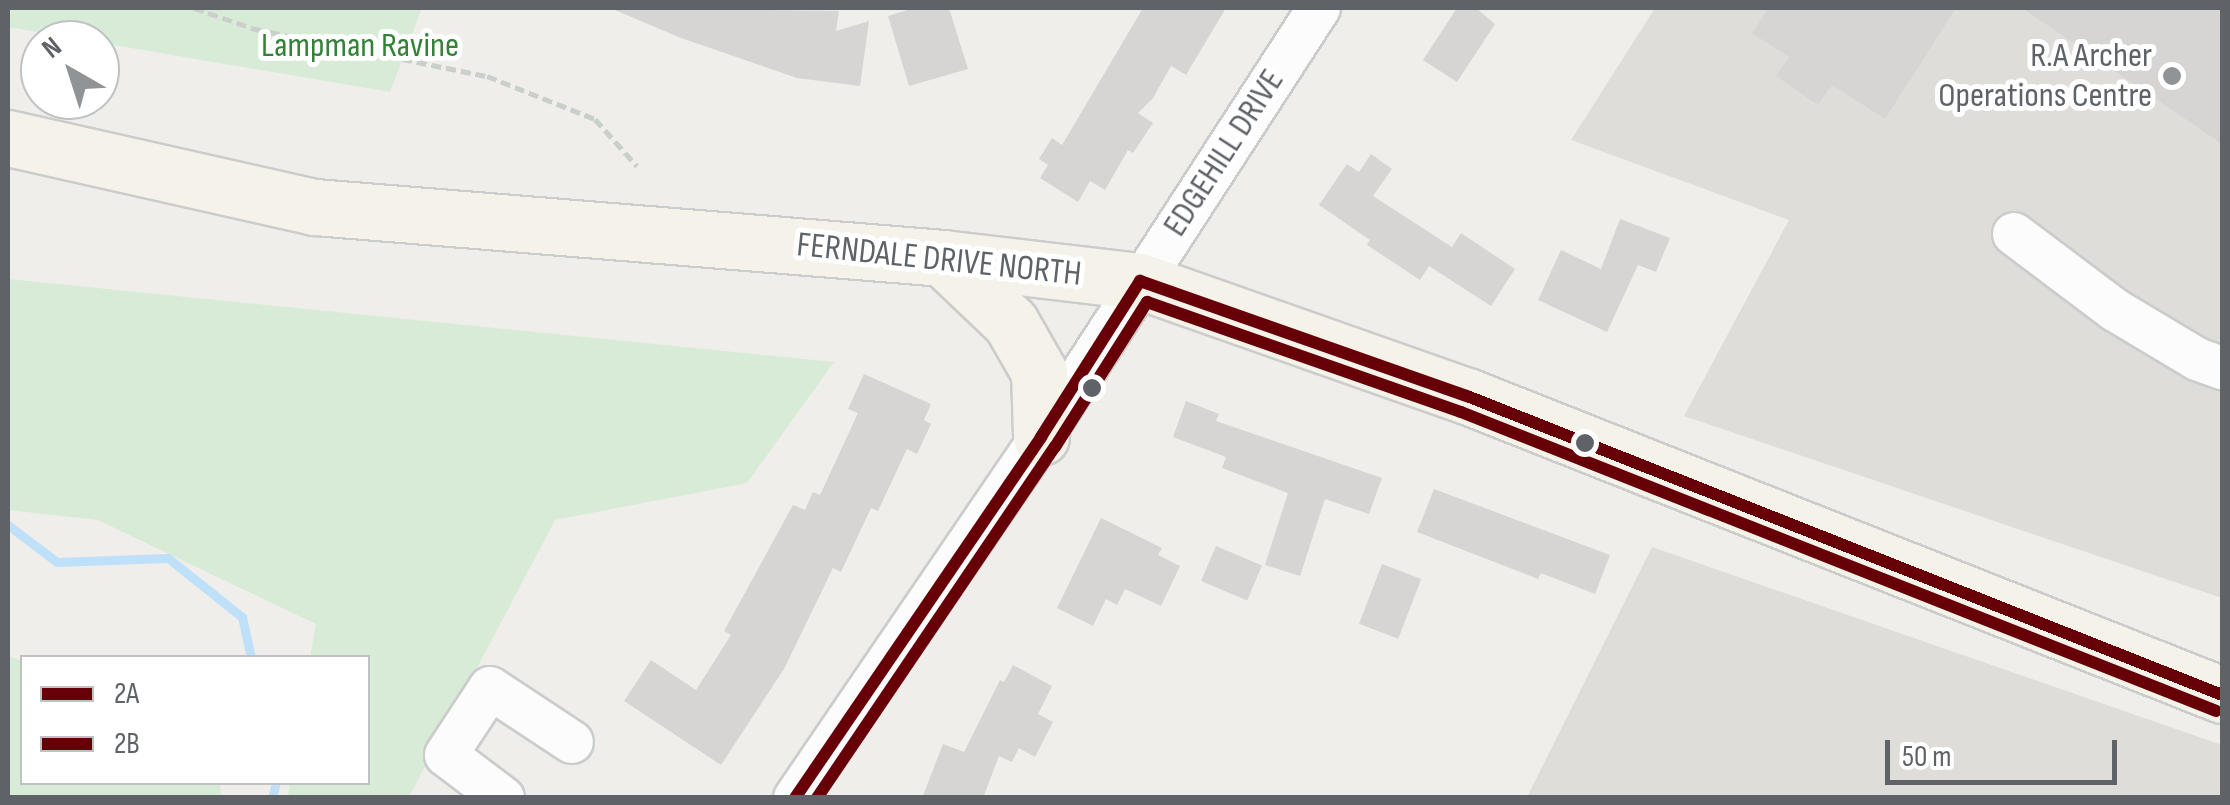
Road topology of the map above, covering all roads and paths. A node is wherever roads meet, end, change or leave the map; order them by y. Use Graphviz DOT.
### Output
graph roads {
  1 [pos="194,8"];
  2 [pos="1319,8"];
  3 [pos="8,138"];
  4 [pos="637,166"];
  5 [pos="2014,234"];
  6 [pos="943,258"];
  7 [pos="1140,281"];
  8 [pos="2222,368"];
  9 [pos="1040,437"];
  10 [pos="2222,696"];
  11 [pos="572,742"];
  12 [pos="503,798"];
  13 [pos="795,798"];
  1 -- 4 [label="path"];
  2 -- 7 [label="street, EDGEHILL DRIVE"];
  3 -- 6 [label="main road, FERNDALE DRIVE NORTH"];
  5 -- 8 [label="street"];
  6 -- 7 [label="main road, FERNDALE DRIVE NORTH"];
  6 -- 9 [label="main road"];
  7 -- 9 [label="street, EDGEHILL DRIVE"];
  7 -- 10 [label="main road, FERNDALE DRIVE NORTH"];
  9 -- 13 [label="street, EDGEHILL DRIVE"];
  11 -- 12 [label="street"];
}
